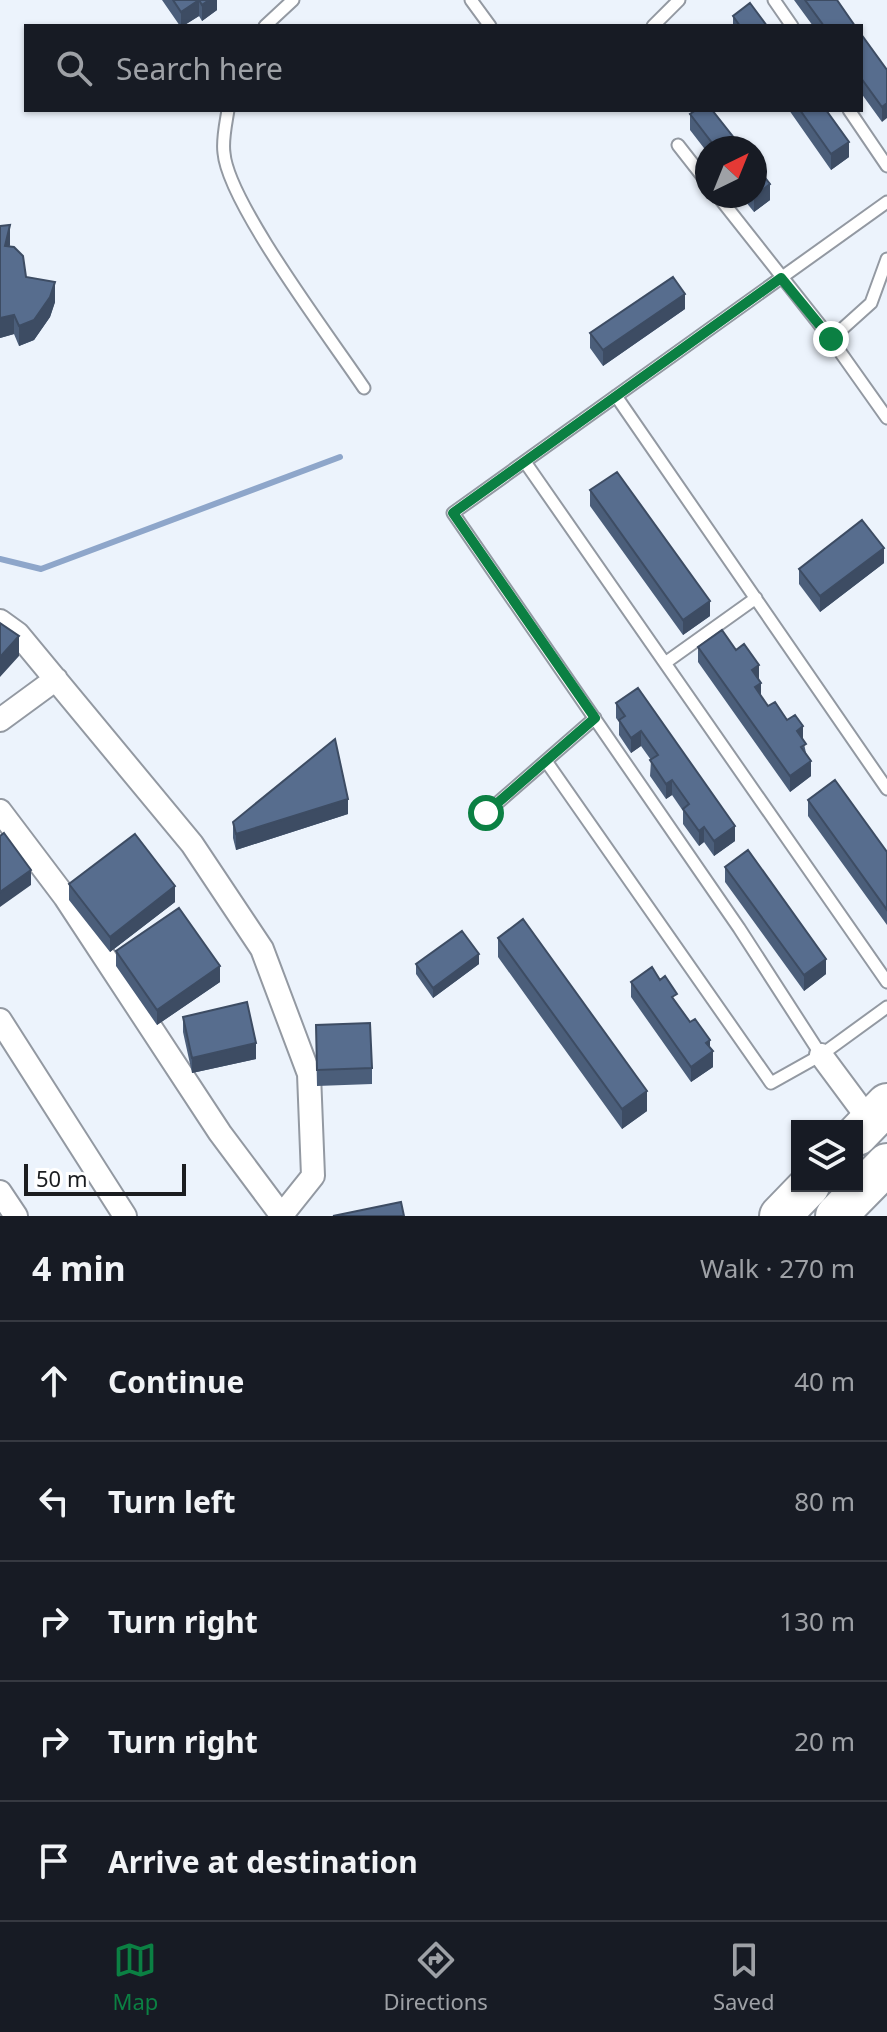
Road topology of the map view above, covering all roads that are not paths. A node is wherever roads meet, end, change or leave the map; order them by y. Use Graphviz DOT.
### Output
graph roads {
  1 [pos="293,0"];
  2 [pos="471,0"];
  3 [pos="679,0"];
  4 [pos="774,0"];
  5 [pos="267,24"];
  6 [pos="489,24"];
  7 [pos="655,24"];
  8 [pos="791,24"];
  9 [pos="228,112"];
  10 [pos="850,112"];
  11 [pos="678,145"];
  12 [pos="887,166"];
  13 [pos="695,167"];
  14 [pos="887,202"];
  15 [pos="727,208"];
  16 [pos="887,259"];
  17 [pos="781,278"];
  18 [pos="831,339"];
  19 [pos="364,388"];
  20 [pos="616,396"];
  21 [pos="887,418"];
  22 [pos="525,462"];
  23 [pos="756,598"];
  24 [pos="0,621"];
  25 [pos="665,663"];
  26 [pos="56,679"];
  27 [pos="595,718"];
  28 [pos="0,720"];
  29 [pos="546,761"];
  30 [pos="887,789"];
  31 [pos="0,811"];
  32 [pos="486,813"];
  33 [pos="887,982"];
  34 [pos="887,1007"];
  35 [pos="1,1025"];
  36 [pos="821,1055"];
  37 [pos="871,1120"];
  38 [pos="881,1171"];
  39 [pos="0,1192"];
  40 [pos="803,1192"];
  41 [pos="16,1216"];
  42 [pos="125,1216"];
  43 [pos="282,1216"];
  44 [pos="780,1216"];
  45 [pos="836,1216"];
  46 [pos="868,1216"];
  1 -- 5 [label="lane"];
  2 -- 6 [label="lane"];
  3 -- 7 [label="lane"];
  4 -- 8 [label="lane"];
  9 -- 19 [label="lane"];
  10 -- 12 [label="lane"];
  11 -- 13 [label="lane"];
  14 -- 17 [label="lane"];
  15 -- 17 [label="lane"];
  16 -- 18 [label="lane"];
  17 -- 18 [label="lane"];
  17 -- 20 [label="lane"];
  18 -- 21 [label="lane"];
  20 -- 22 [label="lane"];
  20 -- 23 [label="lane"];
  22 -- 25 [label="lane"];
  22 -- 27 [label="lane"];
  23 -- 25 [label="lane"];
  23 -- 30 [label="lane"];
  24 -- 26 [label="street"];
  25 -- 33 [label="lane"];
  26 -- 28 [label="street"];
  26 -- 43 [label="street"];
  27 -- 29 [label="lane"];
  27 -- 36 [label="lane"];
  29 -- 32 [label="lane"];
  29 -- 36 [label="lane"];
  31 -- 43 [label="street"];
  34 -- 36 [label="lane"];
  35 -- 42 [label="street"];
  36 -- 37 [label="street"];
  38 -- 45 [label="highway"];
  38 -- 46 [label="highway"];
  39 -- 41 [label="street"];
  40 -- 44 [label="highway"];
}
